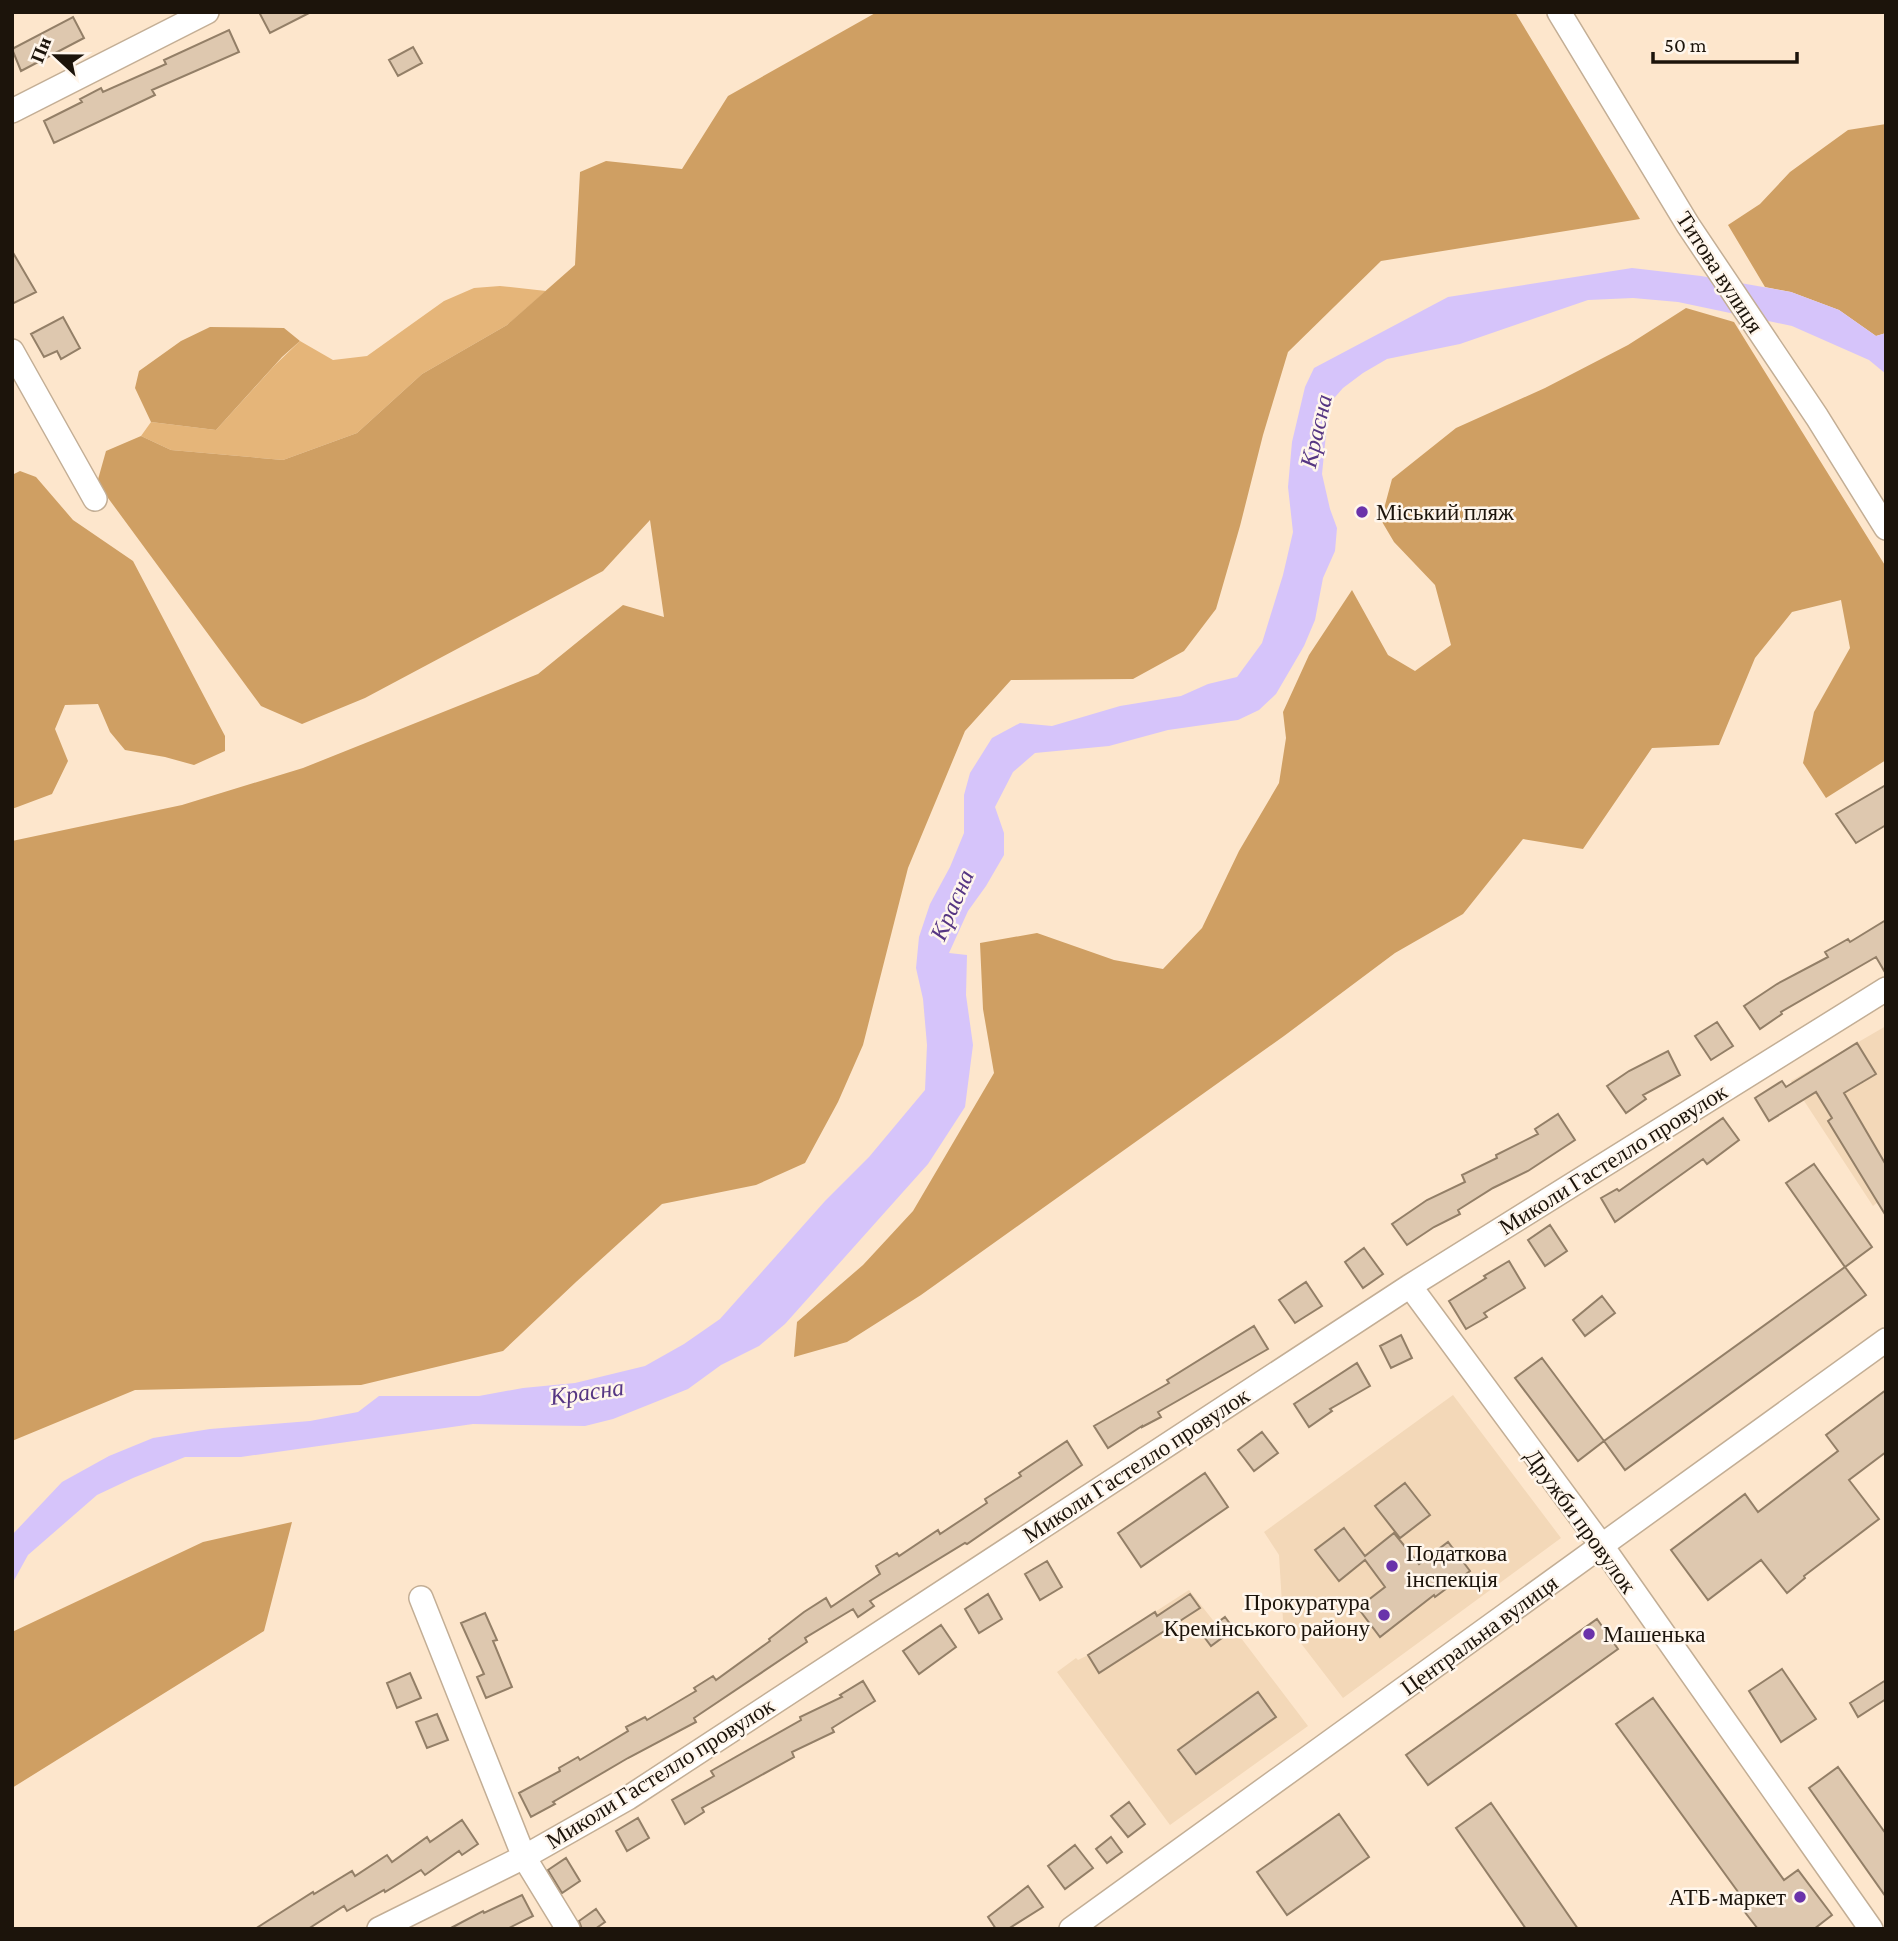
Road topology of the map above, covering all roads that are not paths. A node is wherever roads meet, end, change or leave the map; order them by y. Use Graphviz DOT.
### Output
graph roads {
  1 [pos="207,12"];
  2 [pos="1559,12"];
  3 [pos="12,111"];
  4 [pos="12,351"];
  5 [pos="95,499"];
  6 [pos="1886,528"];
  7 [pos="1886,989"];
  8 [pos="1410,1286"];
  9 [pos="1886,1340"];
  10 [pos="1602,1546"];
  11 [pos="421,1598"];
  12 [pos="524,1857"];
  13 [pos="379,1929"];
  14 [pos="568,1929"];
  15 [pos="1071,1929"];
  16 [pos="1871,1929"];
  1 -- 3 [label="street"];
  2 -- 6 [label="street, Титова вулиця"];
  4 -- 5 [label="street"];
  7 -- 8 [label="street, Миколи Гастелло провулок"];
  8 -- 10 [label="street, Дружби провулок"];
  8 -- 12 [label="street, Миколи Гастелло провулок"];
  9 -- 10 [label="street, Центральна вулиця"];
  10 -- 15 [label="street, Центральна вулиця"];
  10 -- 16 [label="street, Дружби провулок"];
  11 -- 12 [label="street"];
  12 -- 13 [label="street, Миколи Гастелло провулок"];
  12 -- 14 [label="street"];
}
